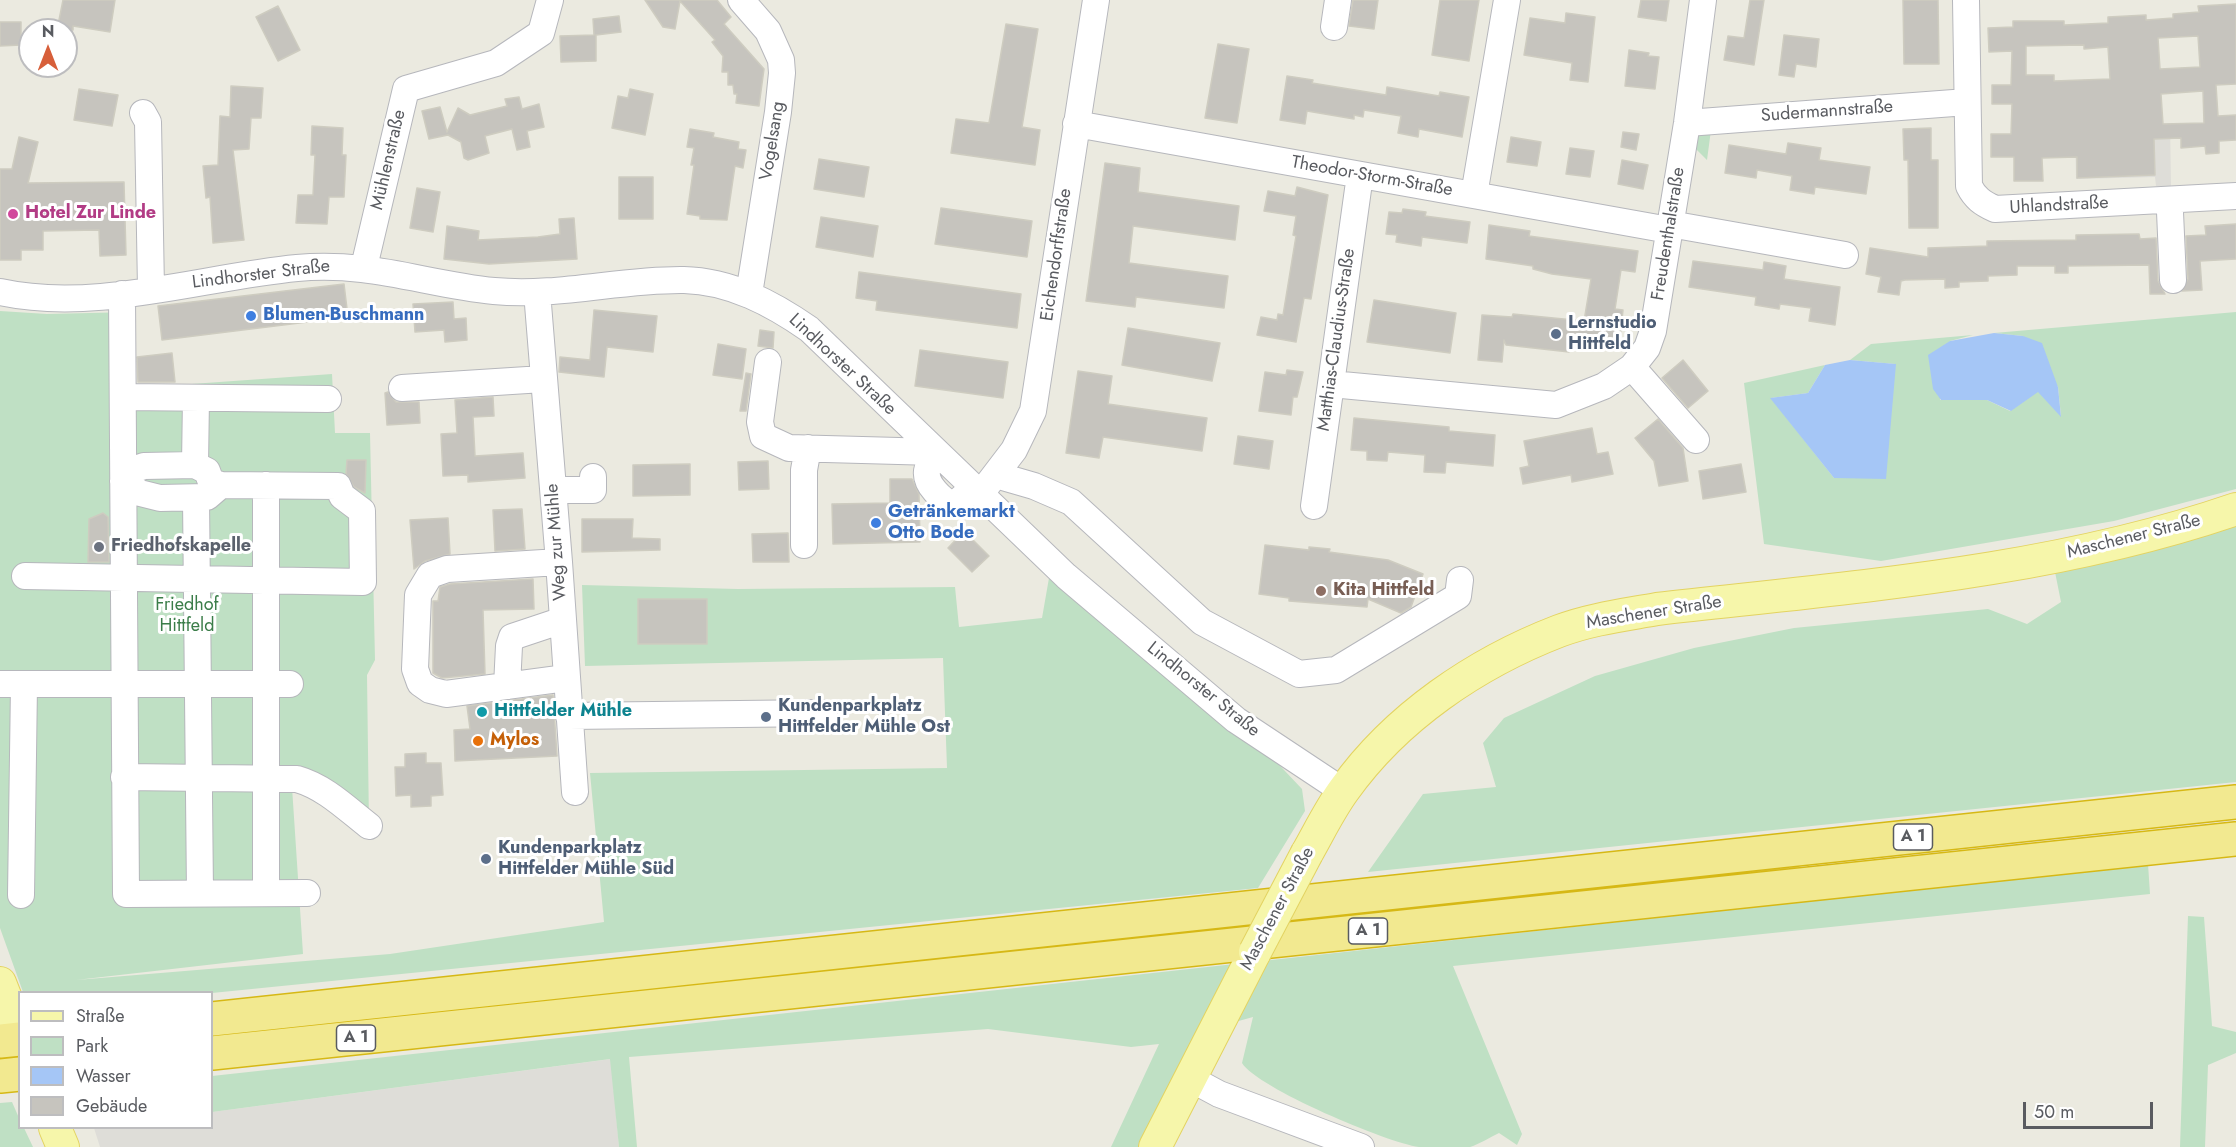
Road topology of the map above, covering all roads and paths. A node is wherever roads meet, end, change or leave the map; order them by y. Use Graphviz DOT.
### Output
graph roads {
  1 [pos="550,0"];
  2 [pos="741,0"];
  3 [pos="1338,0"];
  4 [pos="1507,0"];
  5 [pos="1703,0"];
  6 [pos="1966,0"];
  7 [pos="1089,1"];
  8 [pos="1334,27"];
  9 [pos="1967,102"];
  10 [pos="143,113"];
  11 [pos="1687,123"];
  12 [pos="1076,124"];
  13 [pos="1360,174"];
  14 [pos="1474,195"];
  15 [pos="2236,196"];
  16 [pos="2167,200"];
  17 [pos="1669,227"];
  18 [pos="1845,255"];
  19 [pos="364,267"];
  20 [pos="2173,280"];
  21 [pos="151,290"];
  22 [pos="0,292"];
  23 [pos="537,292"];
  24 [pos="122,294"];
  25 [pos="749,294"];
  26 [pos="768,362"];
  27 [pos="1632,367"];
  28 [pos="543,379"];
  29 [pos="1331,384"];
  30 [pos="402,388"];
  31 [pos="124,397"];
  32 [pos="196,398"];
  33 [pos="328,399"];
  34 [pos="1696,440"];
  35 [pos="808,448"];
  36 [pos="935,452"];
  37 [pos="195,465"];
  38 [pos="996,475"];
  39 [pos="124,477"];
  40 [pos="593,477"];
  41 [pos="221,485"];
  42 [pos="266,485"];
  43 [pos="554,490"];
  44 [pos="976,492"];
  45 [pos="196,498"];
  46 [pos="1314,506"];
  47 [pos="2236,509"];
  48 [pos="804,544"];
  49 [pos="559,562"];
  50 [pos="25,576"];
  51 [pos="124,577"];
  52 [pos="197,578"];
  53 [pos="267,579"];
  54 [pos="1460,580"];
  55 [pos="563,620"];
  56 [pos="566,678"];
  57 [pos="12,684"];
  58 [pos="124,684"];
  59 [pos="197,684"];
  60 [pos="278,684"];
  61 [pos="507,686"];
  62 [pos="824,713"];
  63 [pos="569,716"];
  64 [pos="198,776"];
  65 [pos="124,777"];
  66 [pos="266,777"];
  67 [pos="1343,791"];
  68 [pos="574,792"];
  69 [pos="2236,802"];
  70 [pos="369,826"];
  71 [pos="2236,839"];
  72 [pos="266,892"];
  73 [pos="200,893"];
  74 [pos="307,893"];
  75 [pos="21,895"];
  76 [pos="4,993"];
  77 [pos="213,1019"];
  78 [pos="18,1029"];
  79 [pos="18,1039"];
  80 [pos="0,1041"];
  81 [pos="213,1053"];
  82 [pos="18,1074"];
  83 [pos="0,1076"];
  84 [pos="1191,1079"];
  85 [pos="1155,1147"];
  86 [pos="1361,1147"];
  1 -- 19 [label="street, Mühlenstraße"];
  2 -- 25 [label="street, Vogelsang"];
  3 -- 8 [label="street"];
  4 -- 14 [label="street"];
  5 -- 11 [label="street, Freudenthalstraße"];
  6 -- 9 [label="street, Uhlandstraße"];
  7 -- 12 [label="street, Eichendorffstraße"];
  9 -- 11 [label="street, Sudermannstraße"];
  9 -- 16 [label="street, Uhlandstraße"];
  10 -- 21 [label="street"];
  11 -- 17 [label="street, Freudenthalstraße"];
  12 -- 13 [label="street, Theodor-Storm-Straße"];
  12 -- 38 [label="street, Eichendorffstraße"];
  13 -- 14 [label="street, Theodor-Storm-Straße"];
  13 -- 29 [label="street, Matthias-Claudius-Straße"];
  14 -- 17 [label="street, Theodor-Storm-Straße"];
  15 -- 16 [label="street, Uhlandstraße"];
  16 -- 20 [label="street"];
  17 -- 18 [label="street, Theodor-Storm-Straße"];
  17 -- 27 [label="street, Freudenthalstraße"];
  19 -- 21 [label="street, Lindhorster Straße"];
  19 -- 23 [label="street, Lindhorster Straße"];
  21 -- 24 [label="street, Lindhorster Straße"];
  22 -- 24 [label="street, Lindhorster Straße"];
  23 -- 25 [label="street, Lindhorster Straße"];
  23 -- 28 [label="street, Weg zur Mühle"];
  24 -- 31 [label="street"];
  25 -- 36 [label="street, Lindhorster Straße"];
  26 -- 35 [label="street"];
  27 -- 29 [label="street, Freudenthalstraße"];
  27 -- 34 [label="street"];
  28 -- 30 [label="street"];
  28 -- 43 [label="street, Weg zur Mühle"];
  29 -- 46 [label="street, Matthias-Claudius-Straße"];
  31 -- 32 [label="street"];
  31 -- 39 [label="street"];
  32 -- 33 [label="street"];
  32 -- 37 [label="street"];
  35 -- 36 [label="street"];
  35 -- 48 [label="street"];
  36 -- 44 [label="street, Lindhorster Straße"];
  37 -- 39 [label="street"];
  37 -- 41 [label="street"];
  38 -- 44 [label="street, Eichendorffstraße"];
  38 -- 54 [label="street"];
  39 -- 45 [label="street"];
  39 -- 51 [label="street"];
  40 -- 43 [label="street"];
  41 -- 42 [label="street"];
  41 -- 45 [label="street"];
  42 -- 53 [label="street"];
  42 -- 53 [label="street"];
  43 -- 49 [label="street, Weg zur Mühle"];
  44 -- 67 [label="street, Lindhorster Straße"];
  45 -- 52 [label="street"];
  47 -- 67 [label="main road, Maschener Straße"];
  49 -- 55 [label="street, Weg zur Mühle"];
  49 -- 61 [label="street"];
  50 -- 51 [label="street"];
  51 -- 52 [label="street"];
  51 -- 58 [label="street"];
  52 -- 53 [label="street"];
  52 -- 59 [label="street"];
  53 -- 60 [label="street"];
  55 -- 56 [label="street, Weg zur Mühle"];
  55 -- 61 [label="street"];
  56 -- 61 [label="street"];
  56 -- 63 [label="street, Weg zur Mühle"];
  57 -- 58 [label="street"];
  57 -- 75 [label="street"];
  58 -- 59 [label="street"];
  58 -- 65 [label="street"];
  59 -- 60 [label="street"];
  59 -- 64 [label="street"];
  60 -- 66 [label="street"];
  62 -- 63 [label="street"];
  63 -- 68 [label="street, Weg zur Mühle"];
  64 -- 65 [label="street"];
  64 -- 66 [label="street"];
  64 -- 73 [label="street"];
  65 -- 73 [label="street"];
  66 -- 70 [label="street"];
  66 -- 72 [label="street"];
  67 -- 84 [label="main road, Maschener Straße, bridge"];
  69 -- 77 [label="highway, A 1"];
  71 -- 81 [label="highway, A 1"];
  72 -- 73 [label="street"];
  72 -- 74 [label="street"];
  76 -- 78 [label="main road"];
  79 -- 80 [label="highway"];
  82 -- 83 [label="highway"];
  84 -- 85 [label="main road, Maschener Straße"];
  84 -- 86 [label="street"];
}
